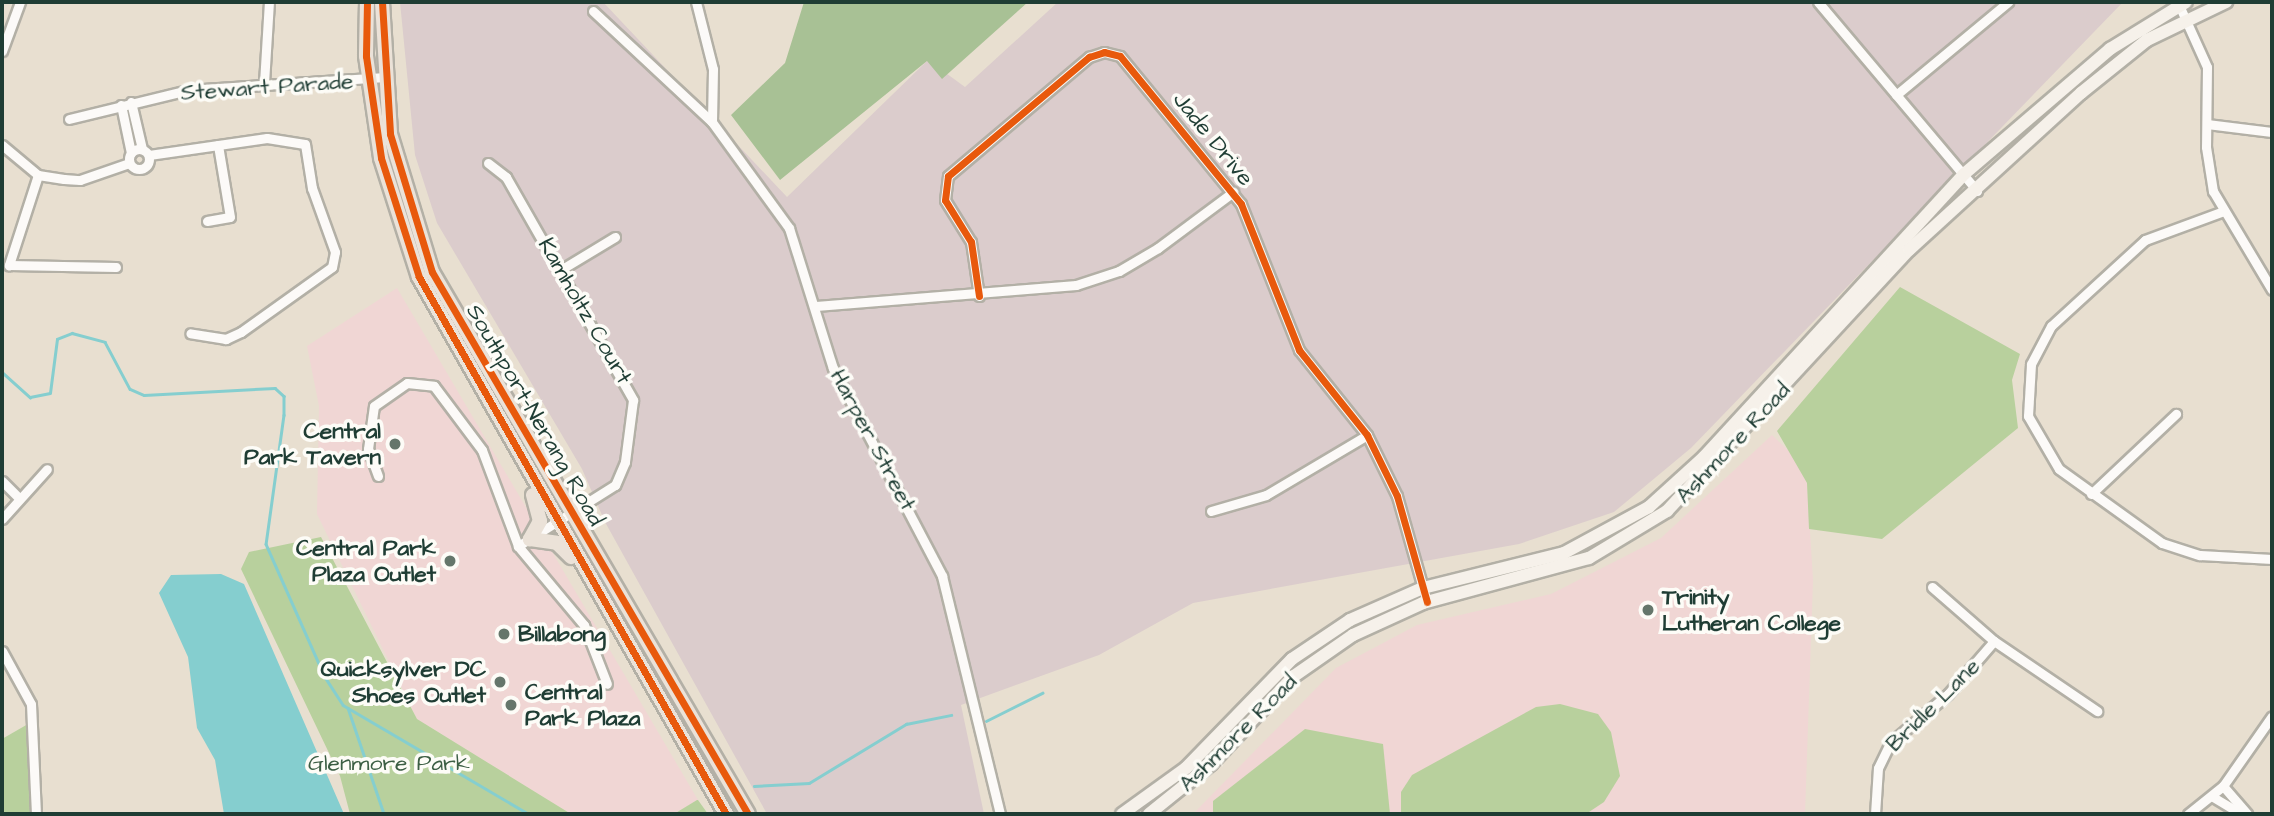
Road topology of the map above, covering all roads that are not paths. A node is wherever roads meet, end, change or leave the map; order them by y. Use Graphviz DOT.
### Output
graph roads {
  1 [pos="20,2"];
  2 [pos="269,2"];
  3 [pos="367,2"];
  4 [pos="382,2"];
  5 [pos="696,2"];
  6 [pos="1818,2"];
  7 [pos="2008,2"];
  8 [pos="2226,2"];
  9 [pos="2182,3"];
  10 [pos="593,11"];
  11 [pos="2186,18"];
  12 [pos="2,51"];
  13 [pos="385,77"];
  14 [pos="369,80"];
  15 [pos="264,83"];
  16 [pos="1896,95"];
  17 [pos="126,104"];
  18 [pos="68,119"];
  19 [pos="712,122"];
  20 [pos="2207,124"];
  21 [pos="2272,132"];
  22 [pos="2,145"];
  23 [pos="218,145"];
  24 [pos="146,152"];
  25 [pos="130,158"];
  26 [pos="488,163"];
  27 [pos="38,175"];
  28 [pos="1963,175"];
  29 [pos="1977,191"];
  30 [pos="1233,192"];
  31 [pos="2221,212"];
  32 [pos="207,221"];
  33 [pos="615,237"];
  34 [pos="116,267"];
  35 [pos="562,269"];
  36 [pos="2272,290"];
  37 [pos="979,296"];
  38 [pos="816,306"];
  39 [pos="190,333"];
  40 [pos="2176,414"];
  41 [pos="1367,435"];
  42 [pos="47,469"];
  43 [pos="528,474"];
  44 [pos="378,477"];
  45 [pos="2,481"];
  46 [pos="2091,494"];
  47 [pos="19,498"];
  48 [pos="1211,511"];
  49 [pos="571,516"];
  50 [pos="2,519"];
  51 [pos="558,524"];
  52 [pos="524,543"];
  53 [pos="2272,559"];
  54 [pos="584,570"];
  55 [pos="1932,587"];
  56 [pos="1423,588"];
  57 [pos="1427,602"];
  58 [pos="1994,641"];
  59 [pos="2,651"];
  60 [pos="607,684"];
  61 [pos="2097,711"];
  62 [pos="2272,716"];
  63 [pos="2224,786"];
  64 [pos="2213,797"];
  65 [pos="36,814"];
  66 [pos="726,814"];
  67 [pos="748,814"];
  68 [pos="1000,814"];
  69 [pos="1122,814"];
  70 [pos="1149,814"];
  71 [pos="1875,814"];
  72 [pos="2188,814"];
  73 [pos="2242,814"];
  74 [pos="2247,814"];
  1 -- 12 [label="street"];
  2 -- 15 [label="street"];
  3 -- 14 [label="main road, Southport-Nerang Road"];
  4 -- 13 [label="main road, Southport-Nerang Road"];
  5 -- 19 [label="street"];
  6 -- 16 [label="street"];
  7 -- 16 [label="street"];
  8 -- 11 [label="main road, Ashmore Road"];
  9 -- 11 [label="street"];
  9 -- 28 [label="main road, Ashmore Road"];
  10 -- 19 [label="street, Harper Street"];
  11 -- 20 [label="street"];
  11 -- 29 [label="main road, Ashmore Road"];
  13 -- 14 [label="street, Stewart Parade"];
  13 -- 49 [label="main road, Southport-Nerang Road"];
  14 -- 15 [label="street, Stewart Parade"];
  14 -- 43 [label="main road, Southport-Nerang Road"];
  15 -- 17 [label="street, Stewart Parade"];
  16 -- 28 [label="street"];
  17 -- 18 [label="street, Stewart Parade"];
  17 -- 24 [label="street"];
  17 -- 25 [label="street"];
  19 -- 38 [label="street, Harper Street"];
  20 -- 21 [label="street"];
  20 -- 31 [label="street"];
  22 -- 27 [label="street"];
  23 -- 24 [label="street"];
  23 -- 32 [label="street"];
  23 -- 39 [label="street"];
  24 -- 25 [label="street"];
  24 -- 25 [label="street"];
  25 -- 27 [label="street"];
  26 -- 35 [label="street, Kamholtz Court"];
  27 -- 34 [label="street"];
  28 -- 29 [label="street"];
  28 -- 56 [label="main road, Ashmore Road"];
  29 -- 57 [label="main road, Ashmore Road"];
  30 -- 37 [label="street"];
  30 -- 37 [label="street, Jade Drive"];
  30 -- 41 [label="street, Jade Drive"];
  31 -- 36 [label="street"];
  31 -- 46 [label="street"];
  33 -- 35 [label="street"];
  35 -- 49 [label="street, Kamholtz Court"];
  37 -- 38 [label="street"];
  38 -- 68 [label="street, Harper Street"];
  40 -- 46 [label="street"];
  41 -- 48 [label="street"];
  41 -- 56 [label="street, Jade Drive"];
  42 -- 47 [label="street"];
  43 -- 51 [label="main road, Southport-Nerang Road"];
  43 -- 52 [label="main road"];
  44 -- 52 [label="street"];
  45 -- 47 [label="street"];
  46 -- 53 [label="street"];
  47 -- 50 [label="street"];
  49 -- 51 [label="street, Kamholtz Court"];
  49 -- 67 [label="main road, Southport-Nerang Road"];
  51 -- 52 [label="street, Kamholtz Court"];
  51 -- 54 [label="main road, Southport-Nerang Road"];
  52 -- 54 [label="main road"];
  52 -- 60 [label="street"];
  54 -- 66 [label="main road, Southport-Nerang Road"];
  55 -- 58 [label="street"];
  56 -- 57 [label="street, Jade Drive"];
  56 -- 69 [label="main road, Ashmore Road"];
  57 -- 70 [label="main road, Ashmore Road"];
  58 -- 61 [label="street"];
  58 -- 71 [label="street, Bridle Lane"];
  59 -- 65 [label="street"];
  62 -- 63 [label="street"];
  63 -- 64 [label="street"];
  63 -- 74 [label="street"];
  64 -- 72 [label="street"];
  64 -- 73 [label="street"];
}
